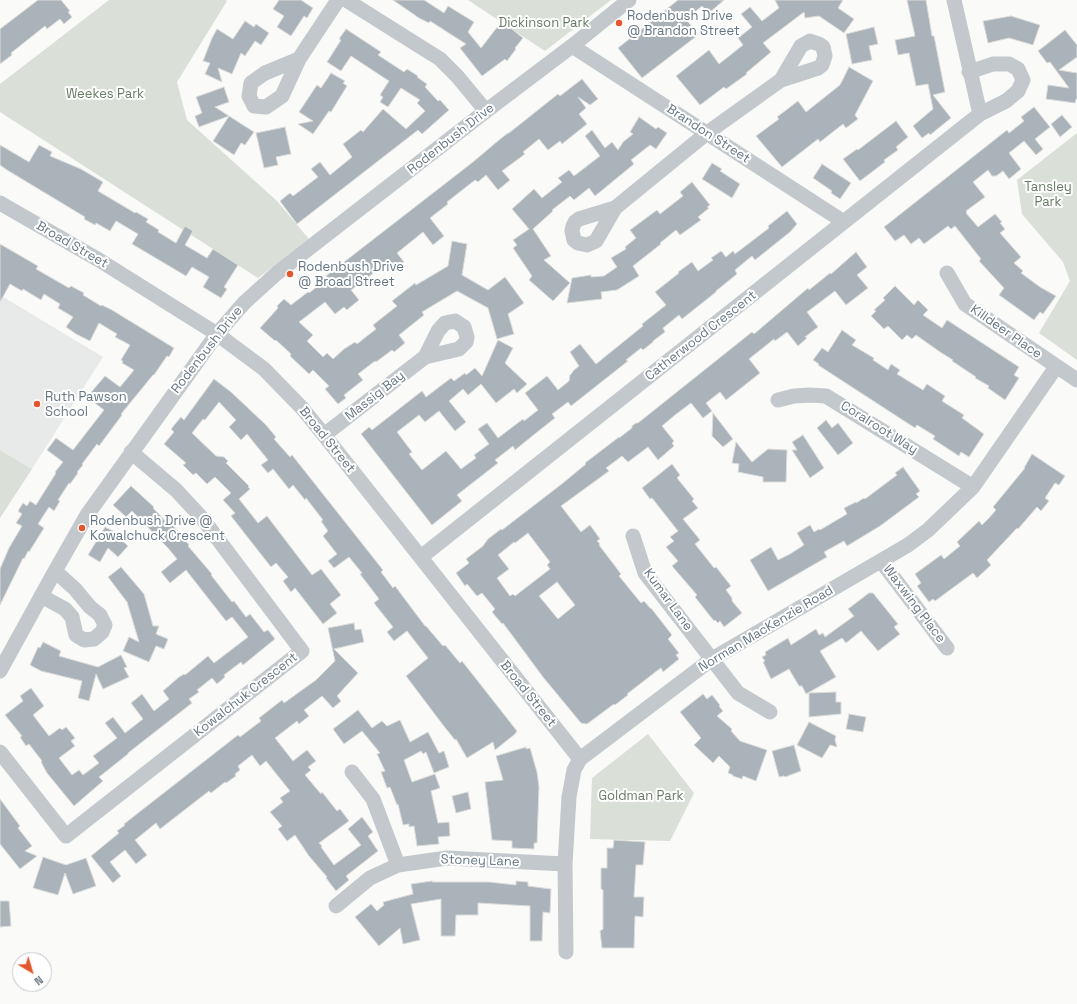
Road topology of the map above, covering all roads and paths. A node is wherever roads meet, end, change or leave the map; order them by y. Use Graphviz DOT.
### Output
graph roads {
  1 [pos="338,0"];
  2 [pos="346,0"];
  3 [pos="629,0"];
  4 [pos="954,0"];
  5 [pos="572,46"];
  6 [pos="299,58"];
  7 [pos="969,72"];
  8 [pos="781,80"];
  9 [pos="486,111"];
  10 [pos="980,114"];
  11 [pos="706,133"];
  12 [pos="0,203"];
  13 [pos="615,208"];
  14 [pos="844,222"];
  15 [pos="947,273"];
  16 [pos="218,334"];
  17 [pos="425,357"];
  18 [pos="1056,367"];
  19 [pos="1077,380"];
  20 [pos="778,400"];
  21 [pos="324,435"];
  22 [pos="132,452"];
  23 [pos="973,487"];
  24 [pos="633,536"];
  25 [pos="421,557"];
  26 [pos="881,561"];
  27 [pos="54,571"];
  28 [pos="41,596"];
  29 [pos="947,648"];
  30 [pos="712,659"];
  31 [pos="0,671"];
  32 [pos="770,712"];
  33 [pos="0,752"];
  34 [pos="580,759"];
  35 [pos="352,772"];
  36 [pos="565,864"];
  37 [pos="398,865"];
  38 [pos="336,906"];
  39 [pos="566,952"];
  1 -- 6 [label="street"];
  2 -- 9 [label="street"];
  3 -- 5 [label="street, Rodenbush Drive"];
  4 -- 7 [label="street"];
  5 -- 9 [label="street, Rodenbush Drive"];
  5 -- 11 [label="street, Brandon Street"];
  7 -- 10 [label="street"];
  7 -- 10 [label="street, Catherwood Crescent"];
  8 -- 11 [label="street"];
  9 -- 16 [label="street, Rodenbush Drive"];
  10 -- 14 [label="street, Catherwood Crescent"];
  11 -- 13 [label="street"];
  11 -- 14 [label="street, Brandon Street"];
  12 -- 16 [label="street, Broad Street"];
  14 -- 25 [label="street, Catherwood Crescent"];
  15 -- 18 [label="street, Killdeer Place"];
  16 -- 21 [label="street, Broad Street"];
  16 -- 22 [label="street, Rodenbush Drive"];
  17 -- 21 [label="street, Massig Bay"];
  18 -- 19 [label="street, Killdeer Place"];
  18 -- 23 [label="street, Norman MacKenzie Road"];
  20 -- 23 [label="street, Coralroot Way"];
  21 -- 25 [label="street, Broad Street"];
  22 -- 27 [label="street, Rodenbush Drive"];
  22 -- 33 [label="street, Kowalchuk Crescent"];
  23 -- 26 [label="street, Norman MacKenzie Road"];
  24 -- 30 [label="street, Kumar Lane"];
  25 -- 34 [label="street, Broad Street"];
  26 -- 29 [label="street, Waxwing Place"];
  26 -- 30 [label="street, Norman MacKenzie Road"];
  27 -- 28 [label="street, Rodenbush Drive"];
  27 -- 28 [label="street"];
  28 -- 31 [label="street, Rodenbush Drive"];
  30 -- 32 [label="street, Kumar Lane"];
  30 -- 34 [label="street, Norman MacKenzie Road"];
  34 -- 36 [label="street, Norman MacKenzie Road"];
  35 -- 37 [label="street"];
  36 -- 37 [label="street, Stoney Lane"];
  36 -- 39 [label="street, Norman MacKenzie Road"];
  37 -- 38 [label="street, Stoney Lane"];
}
